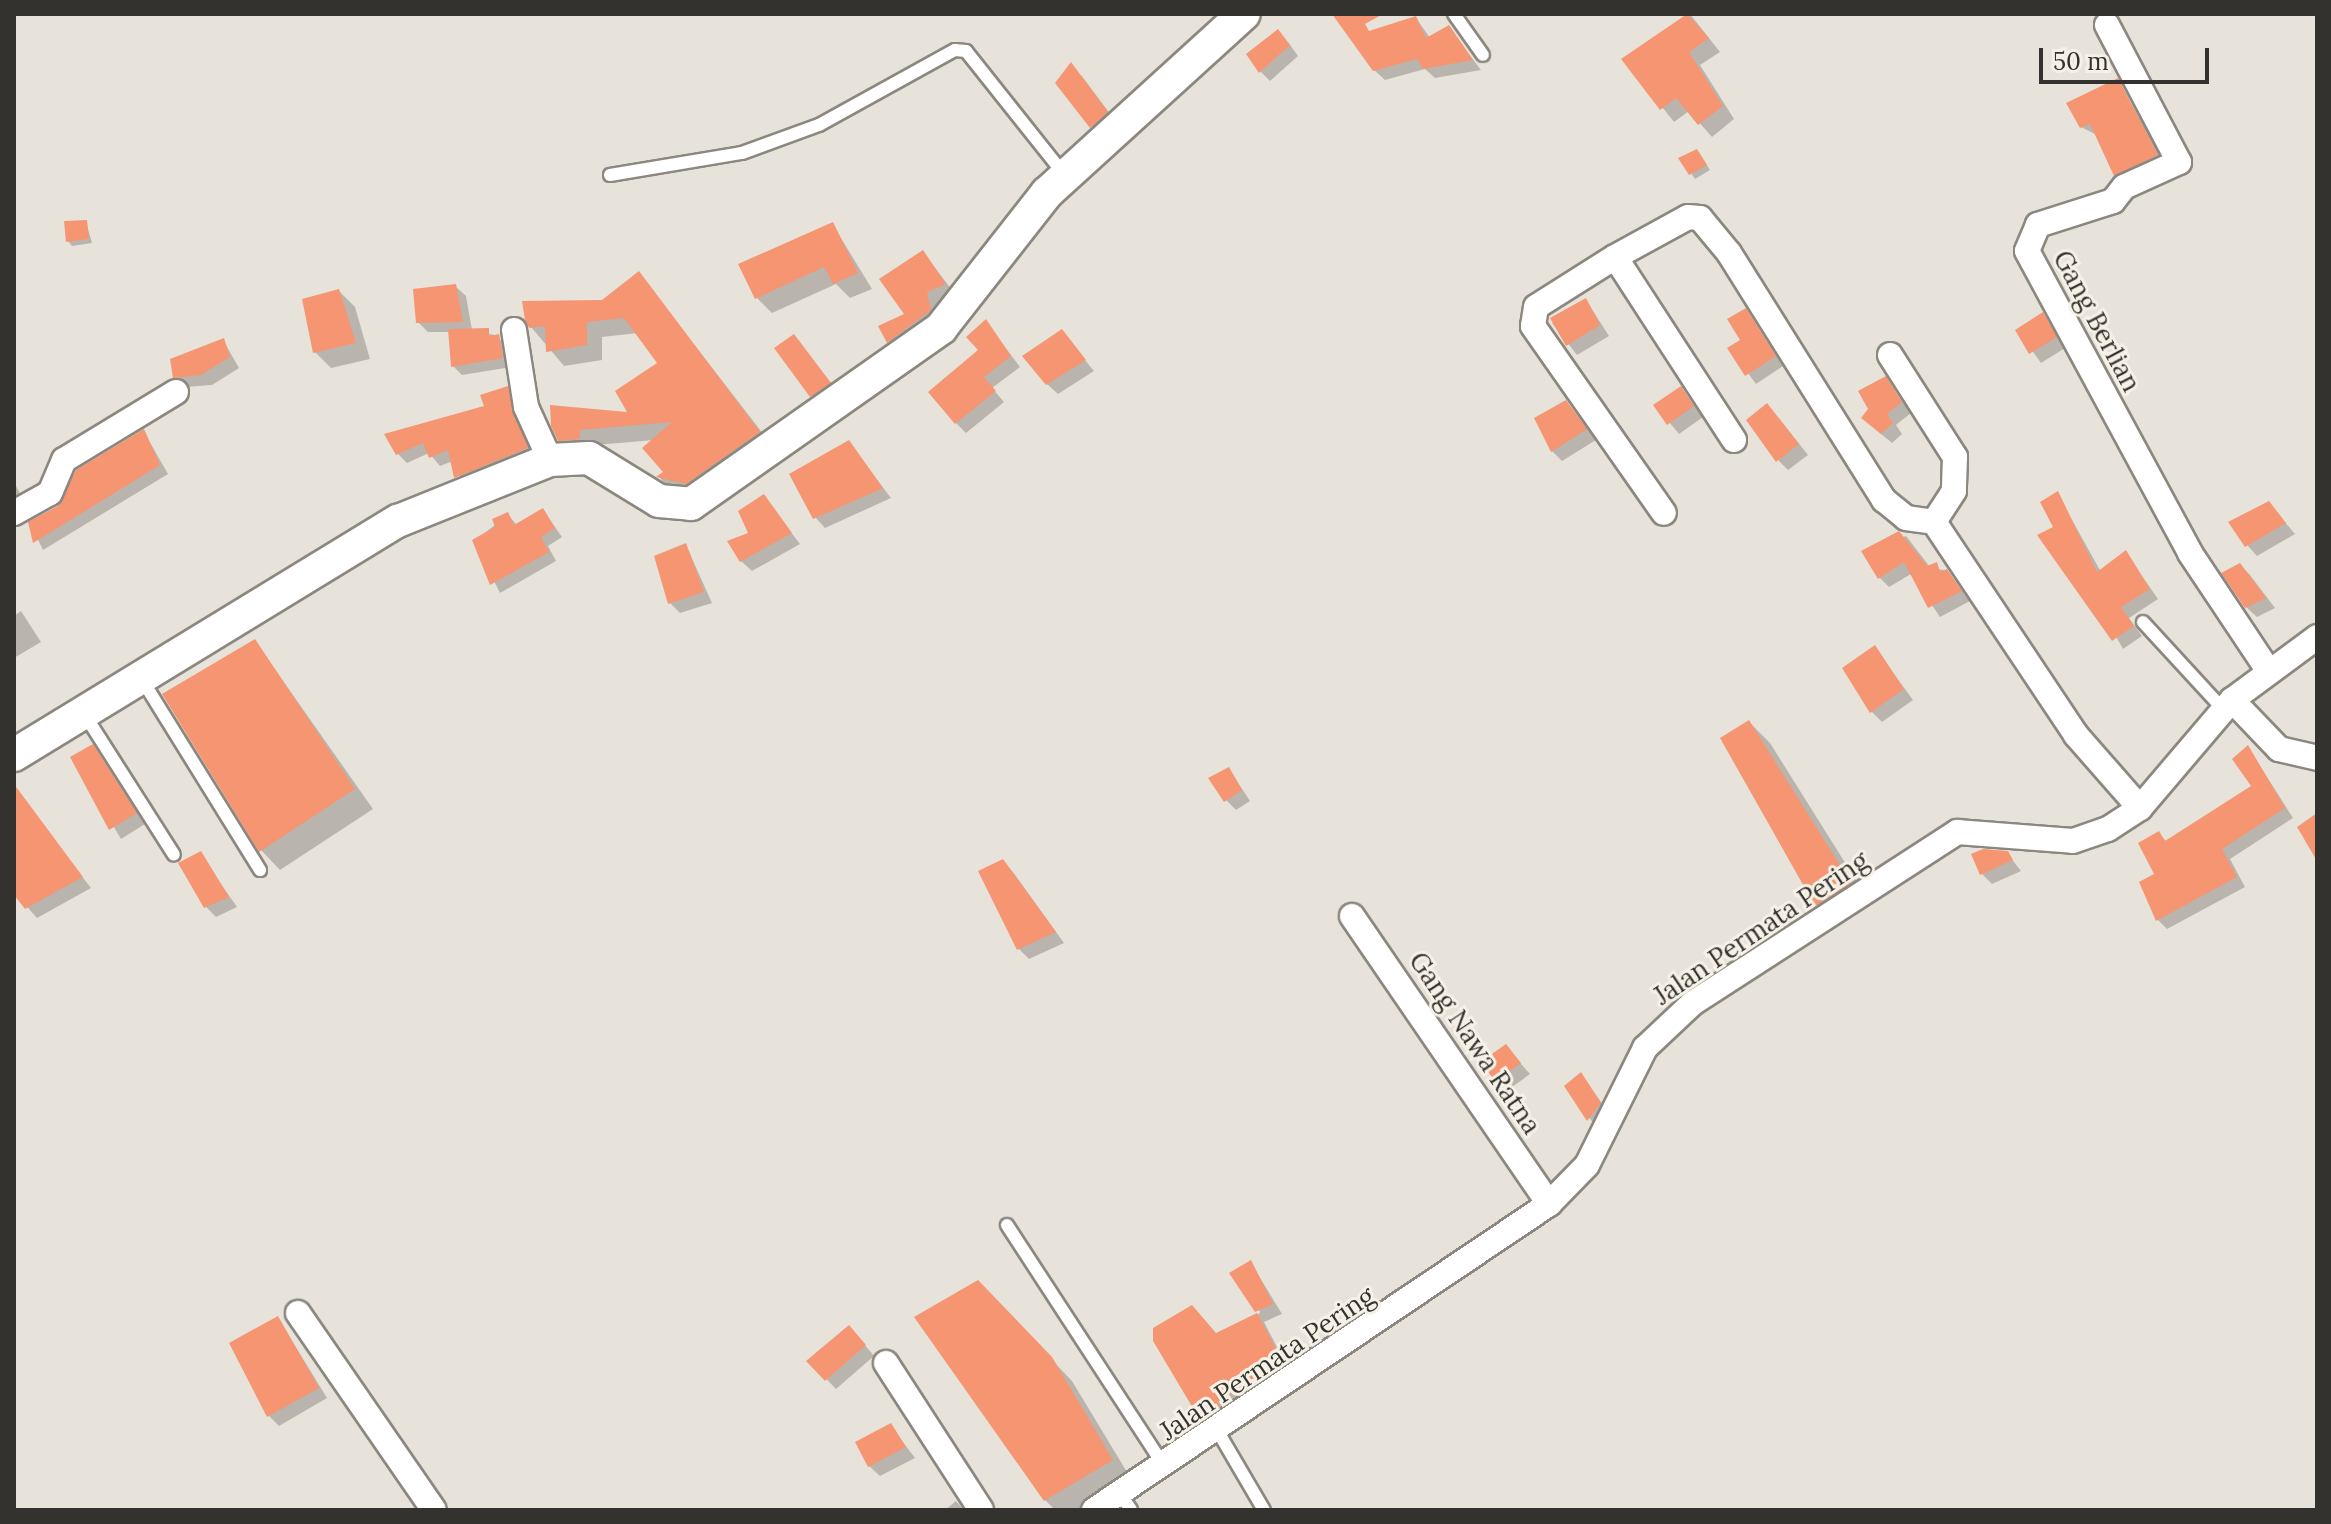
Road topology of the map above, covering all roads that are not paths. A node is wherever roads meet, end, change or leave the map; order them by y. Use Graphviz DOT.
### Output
graph roads {
  1 [pos="1244,14"];
  2 [pos="1454,14"];
  3 [pos="2107,25"];
  4 [pos="1483,55"];
  5 [pos="610,175"];
  6 [pos="1066,177"];
  7 [pos="1615,257"];
  8 [pos="514,330"];
  9 [pos="1890,355"];
  10 [pos="176,392"];
  11 [pos="1734,440"];
  12 [pos="550,460"];
  13 [pos="14,513"];
  14 [pos="1664,513"];
  15 [pos="1934,522"];
  16 [pos="2143,622"];
  17 [pos="2317,637"];
  18 [pos="2268,670"];
  19 [pos="140,675"];
  20 [pos="2228,705"];
  21 [pos="82,710"];
  22 [pos="14,755"];
  23 [pos="2317,758"];
  24 [pos="2140,808"];
  25 [pos="174,855"];
  26 [pos="260,870"];
  27 [pos="1352,916"];
  28 [pos="1549,1204"];
  29 [pos="1007,1225"];
  30 [pos="298,1313"];
  31 [pos="886,1363"];
  32 [pos="1217,1430"];
  33 [pos="1164,1466"];
  34 [pos="1125,1502"];
  35 [pos="434,1510"];
  36 [pos="981,1510"];
  37 [pos="1094,1510"];
  38 [pos="1264,1510"];
  1 -- 6 [label="street"];
  2 -- 4 [label="lane"];
  3 -- 18 [label="street, Gang Berlian"];
  5 -- 6 [label="lane"];
  6 -- 12 [label="street"];
  7 -- 11 [label="street"];
  7 -- 14 [label="street"];
  7 -- 15 [label="street"];
  8 -- 12 [label="street"];
  9 -- 15 [label="street"];
  10 -- 13 [label="street"];
  12 -- 19 [label="street"];
  15 -- 24 [label="street"];
  16 -- 20 [label="lane"];
  17 -- 18 [label="street, Jalan Permata Pering"];
  18 -- 20 [label="street, Jalan Permata Pering"];
  19 -- 21 [label="street"];
  19 -- 26 [label="lane"];
  20 -- 23 [label="street"];
  20 -- 24 [label="street, Jalan Permata Pering"];
  21 -- 22 [label="street"];
  21 -- 25 [label="lane"];
  24 -- 28 [label="street, Jalan Permata Pering"];
  27 -- 28 [label="street, Gang Nawa Ratna"];
  28 -- 32 [label="street, Jalan Permata Pering"];
  29 -- 33 [label="lane"];
  30 -- 35 [label="street"];
  31 -- 36 [label="street"];
  32 -- 33 [label="street, Jalan Permata Pering"];
  32 -- 38 [label="lane"];
  33 -- 34 [label="street, Jalan Permata Pering"];
  34 -- 37 [label="street, Jalan Permata Pering"];
}
